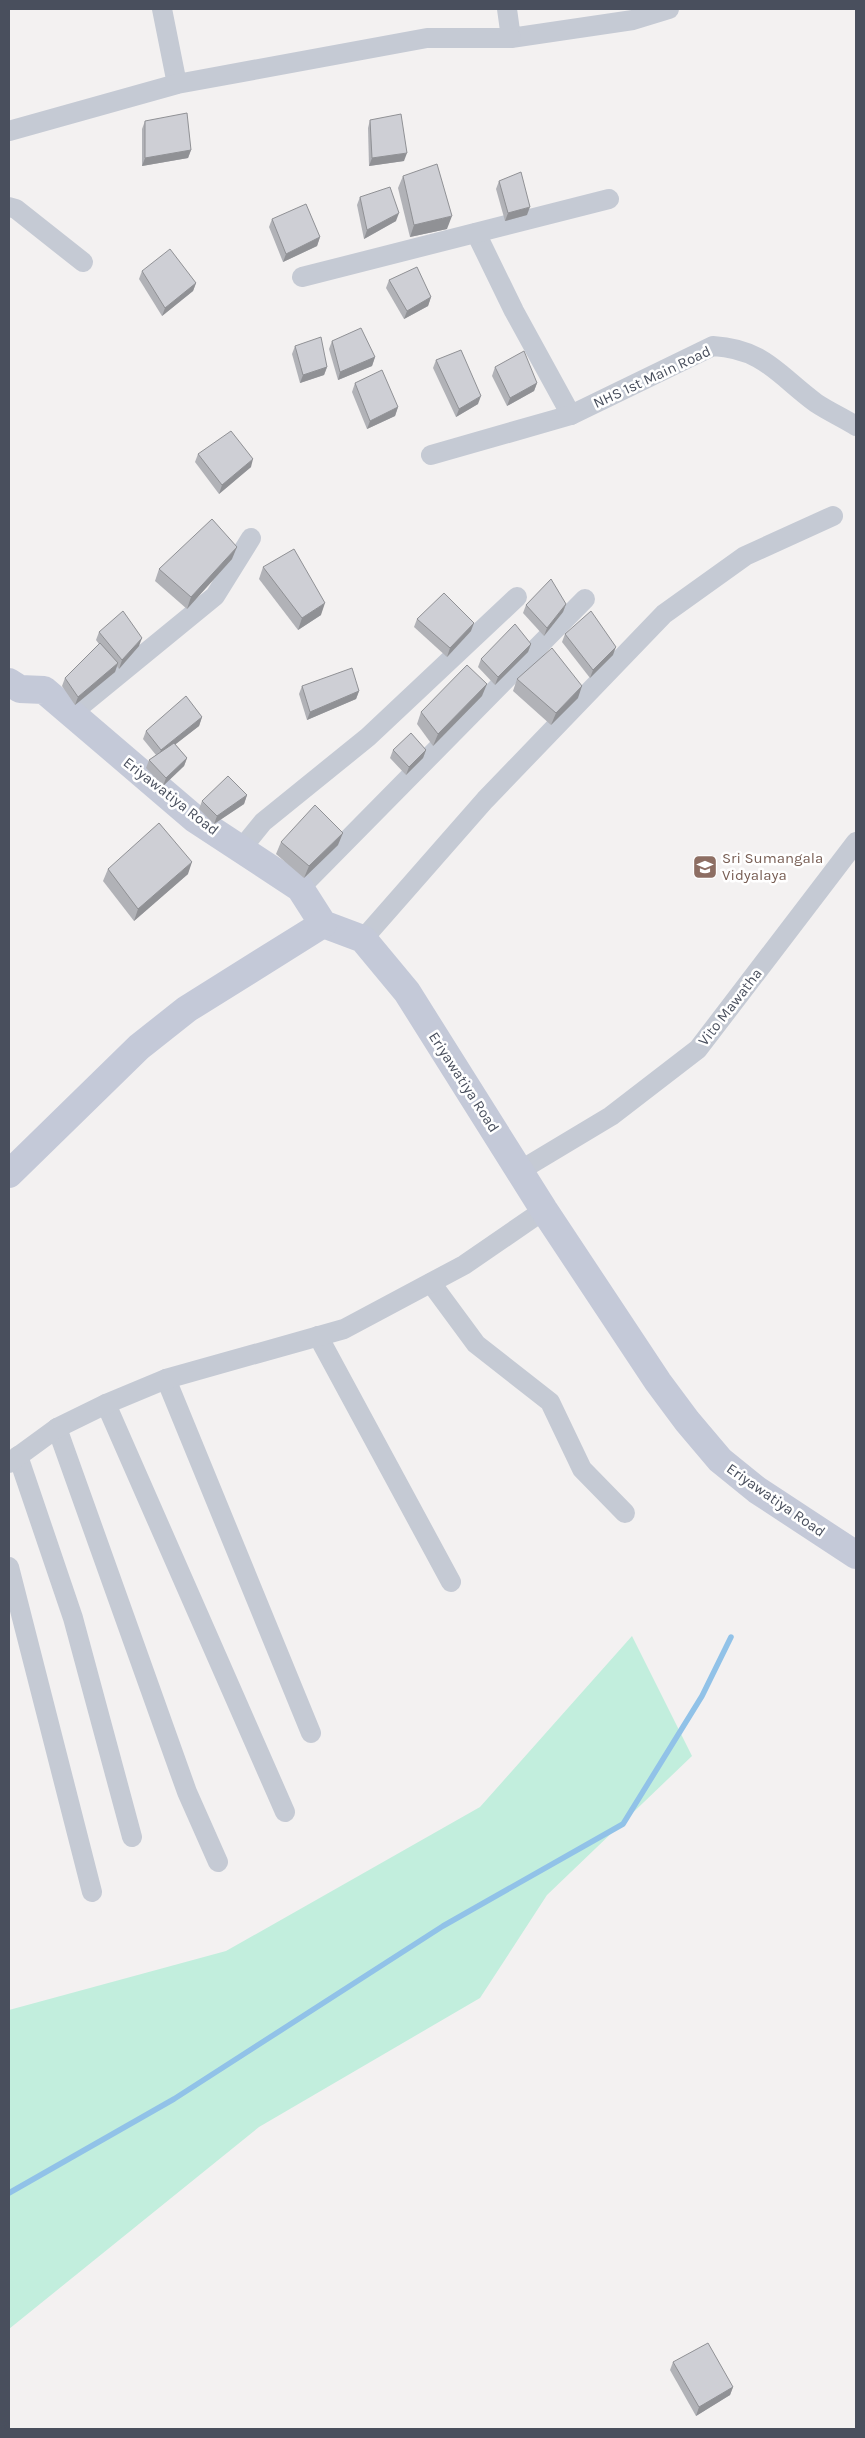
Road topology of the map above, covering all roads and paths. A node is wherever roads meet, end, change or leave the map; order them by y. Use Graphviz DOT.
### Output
graph roads {
  1 [pos="162,9"];
  2 [pos="507,9"];
  3 [pos="669,9"];
  4 [pos="511,38"];
  5 [pos="177,84"];
  6 [pos="9,131"];
  7 [pos="609,200"];
  8 [pos="9,207"];
  9 [pos="476,233"];
  10 [pos="83,262"];
  11 [pos="302,277"];
  12 [pos="571,415"];
  13 [pos="856,426"];
  14 [pos="431,455"];
  15 [pos="833,516"];
  16 [pos="251,538"];
  17 [pos="517,597"];
  18 [pos="585,599"];
  19 [pos="12,691"];
  20 [pos="72,713"];
  21 [pos="856,842"];
  22 [pos="241,849"];
  23 [pos="300,888"];
  24 [pos="323,924"];
  25 [pos="363,939"];
  26 [pos="521,1170"];
  27 [pos="9,1174"];
  28 [pos="544,1210"];
  29 [pos="431,1283"];
  30 [pos="318,1336"];
  31 [pos="166,1379"];
  32 [pos="106,1404"];
  33 [pos="57,1428"];
  34 [pos="13,1460"];
  35 [pos="625,1513"];
  36 [pos="856,1555"];
  37 [pos="9,1567"];
  38 [pos="451,1582"];
  39 [pos="311,1733"];
  40 [pos="285,1812"];
  41 [pos="132,1837"];
  42 [pos="218,1862"];
  43 [pos="92,1892"];
  1 -- 5 [label="street"];
  2 -- 4 [label="street"];
  3 -- 4 [label="street"];
  4 -- 5 [label="street"];
  5 -- 6 [label="street"];
  7 -- 9 [label="street"];
  8 -- 10 [label="street"];
  9 -- 11 [label="street"];
  9 -- 12 [label="street"];
  12 -- 13 [label="street, NHS 1st Main Road"];
  12 -- 14 [label="street, NHS 1st Main Road"];
  15 -- 25 [label="street"];
  16 -- 20 [label="street"];
  17 -- 22 [label="street"];
  18 -- 23 [label="street"];
  19 -- 20 [label="street, Eriyawatiya Road"];
  20 -- 22 [label="street, Eriyawatiya Road"];
  21 -- 26 [label="street, Vito Mawatha"];
  22 -- 23 [label="street, Eriyawatiya Road"];
  23 -- 24 [label="street, Eriyawatiya Road"];
  24 -- 25 [label="street, Eriyawatiya Road"];
  24 -- 27 [label="street"];
  25 -- 26 [label="street, Eriyawatiya Road"];
  26 -- 28 [label="street, Eriyawatiya Road"];
  28 -- 29 [label="street"];
  28 -- 36 [label="street, Eriyawatiya Road"];
  29 -- 30 [label="street"];
  29 -- 35 [label="street"];
  30 -- 31 [label="street"];
  30 -- 38 [label="street"];
  31 -- 32 [label="street"];
  31 -- 39 [label="street"];
  32 -- 33 [label="street"];
  32 -- 40 [label="street"];
  33 -- 34 [label="street"];
  33 -- 42 [label="street"];
  34 -- 41 [label="street"];
  37 -- 43 [label="street"];
}
